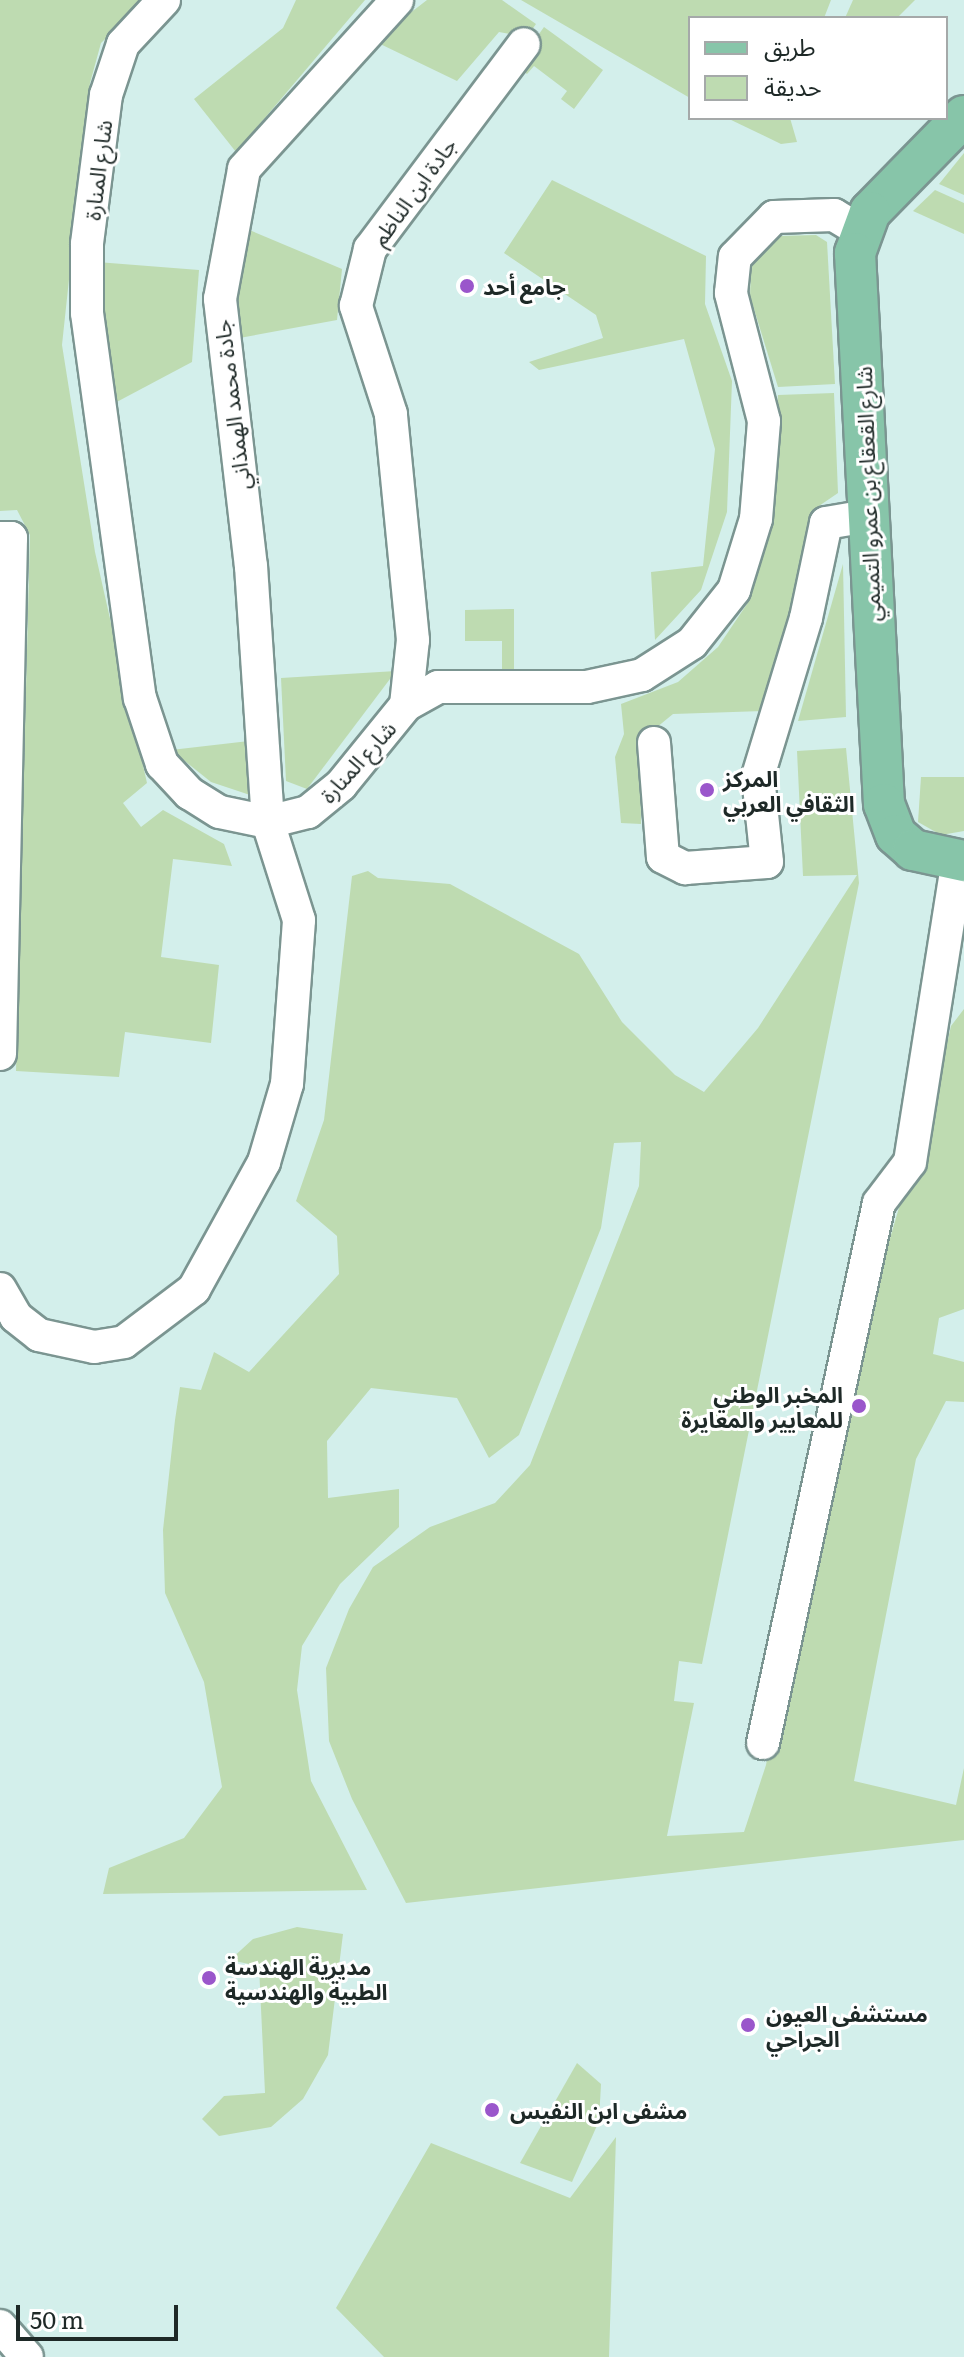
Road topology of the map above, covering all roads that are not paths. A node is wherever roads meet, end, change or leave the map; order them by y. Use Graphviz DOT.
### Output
graph roads {
  1 [pos="164,0"];
  2 [pos="397,0"];
  3 [pos="524,44"];
  4 [pos="964,116"];
  5 [pos="859,230"];
  6 [pos="868,516"];
  7 [pos="0,538"];
  8 [pos="413,640"];
  9 [pos="455,683"];
  10 [pos="406,705"];
  11 [pos="654,743"];
  12 [pos="268,822"];
  13 [pos="960,863"];
  14 [pos="0,1054"];
  15 [pos="0,1289"];
  16 [pos="763,1743"];
  17 [pos="0,2326"];
  18 [pos="27,2357"];
  1 -- 12 [label="street, شارع المنارة"];
  2 -- 12 [label="street, جادة محمد الهمذاني"];
  3 -- 8 [label="street, جادة ابن الناظم"];
  4 -- 5 [label="main road"];
  5 -- 6 [label="main road, شارع القعقاع بن عمرو التميمي"];
  5 -- 9 [label="street, شارع المنارة"];
  6 -- 11 [label="street"];
  6 -- 13 [label="main road, شارع القعقاع بن عمرو التميمي"];
  7 -- 14 [label="street"];
  8 -- 9 [label="street"];
  8 -- 10 [label="street, جادة ابن الناظم"];
  9 -- 10 [label="street, شارع المنارة"];
  10 -- 12 [label="street, شارع المنارة"];
  12 -- 15 [label="street, جادة محمد الهمذاني"];
  13 -- 16 [label="street"];
  17 -- 18 [label="street"];
}
